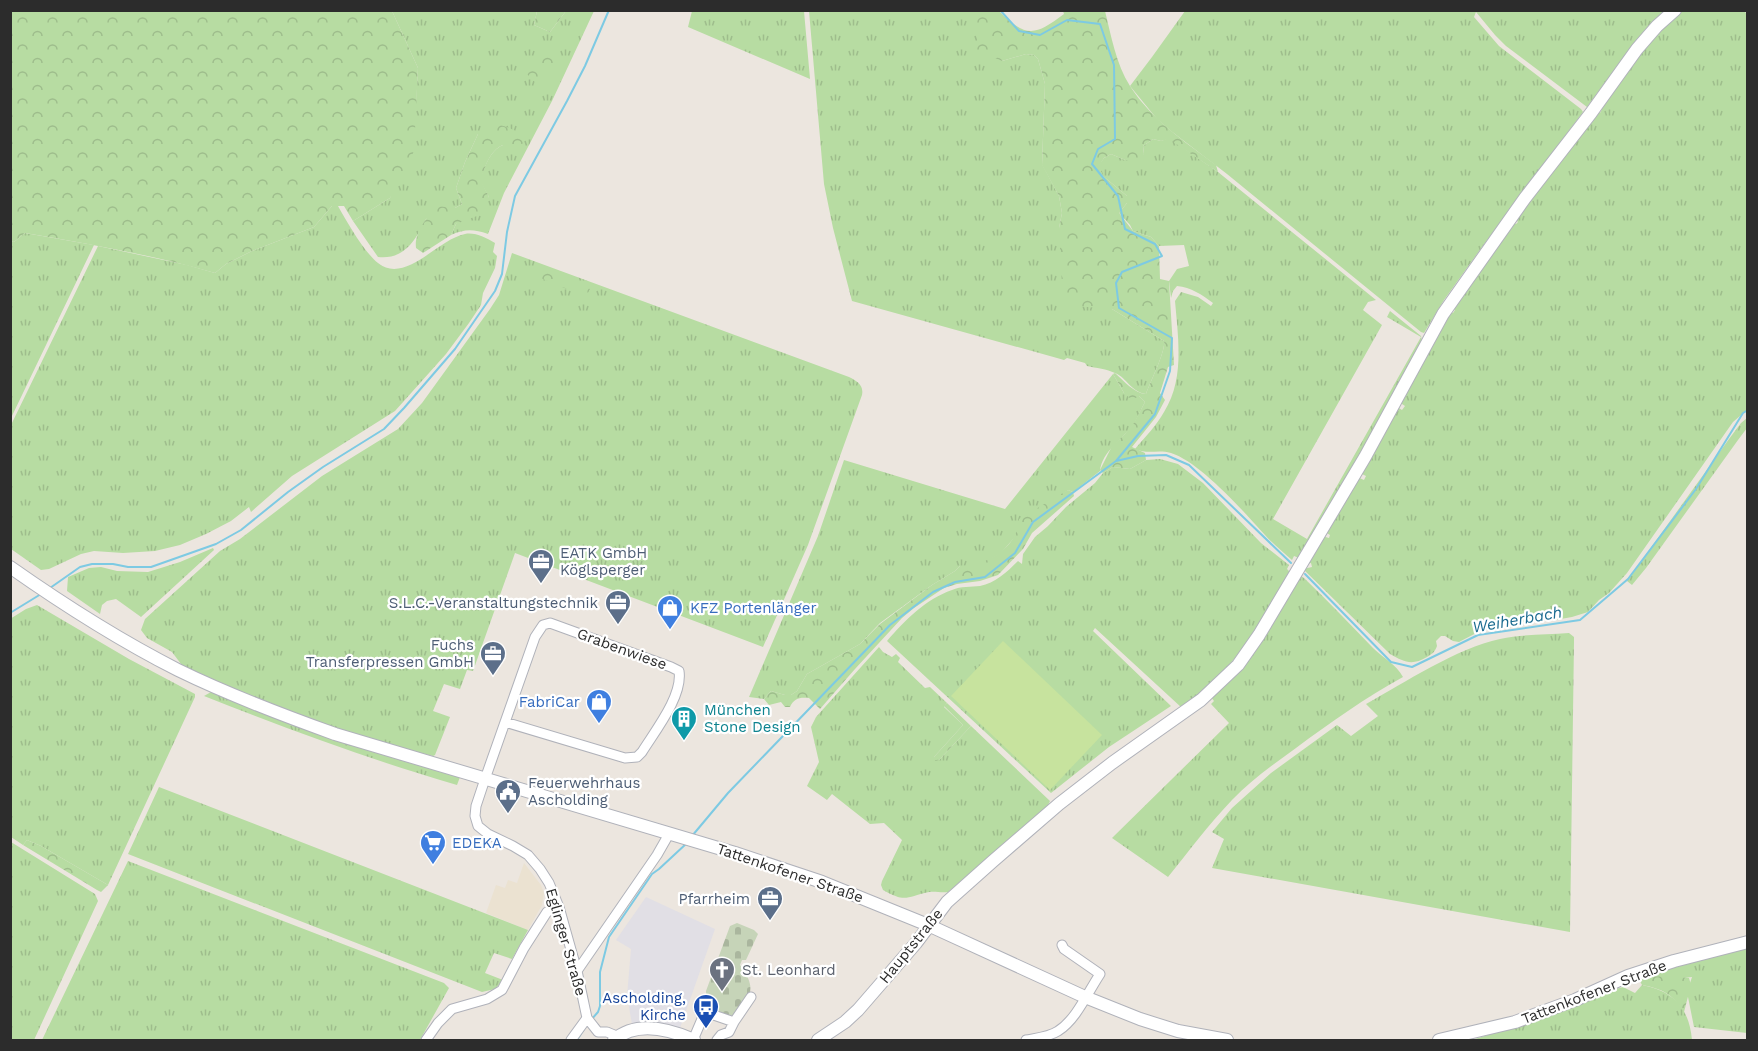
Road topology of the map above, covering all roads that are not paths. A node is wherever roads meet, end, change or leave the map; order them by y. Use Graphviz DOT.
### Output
graph roads {
  1 [pos="1675,10"];
  2 [pos="10,567"];
  3 [pos="505,722"];
  4 [pos="485,779"];
  5 [pos="675,836"];
  6 [pos="558,907"];
  7 [pos="928,925"];
  8 [pos="1748,942"];
  9 [pos="1062,945"];
  10 [pos="577,971"];
  11 [pos="752,997"];
  12 [pos="1085,997"];
  13 [pos="734,1022"];
  14 [pos="593,1027"];
  15 [pos="616,1039"];
  16 [pos="693,1040"];
  17 [pos="426,1041"];
  18 [pos="572,1041"];
  19 [pos="717,1041"];
  20 [pos="818,1041"];
  21 [pos="1026,1041"];
  22 [pos="1227,1041"];
  23 [pos="1439,1041"];
  1 -- 7 [label="main road, Hauptstraße"];
  2 -- 4 [label="main road, Tattenkofener Straße"];
  3 -- 3 [label="street, Grabenwiese"];
  3 -- 4 [label="street, Grabenwiese"];
  4 -- 5 [label="main road, Tattenkofener Straße"];
  4 -- 6 [label="street, Eglinger Straße"];
  5 -- 7 [label="main road, Tattenkofener Straße"];
  5 -- 10 [label="street"];
  6 -- 10 [label="street, Eglinger Straße"];
  6 -- 17 [label="street"];
  7 -- 12 [label="main road, Tattenkofener Straße"];
  7 -- 20 [label="main road, Hauptstraße"];
  8 -- 23 [label="main road, Tattenkofener Straße"];
  9 -- 12 [label="street"];
  10 -- 14 [label="street, Eglinger Straße"];
  11 -- 13 [label="street"];
  12 -- 21 [label="street"];
  12 -- 22 [label="main road, Tattenkofener Straße"];
  13 -- 16 [label="street"];
  13 -- 19 [label="street"];
  14 -- 15 [label="street"];
  14 -- 18 [label="street"];
  15 -- 16 [label="main road"];
}
